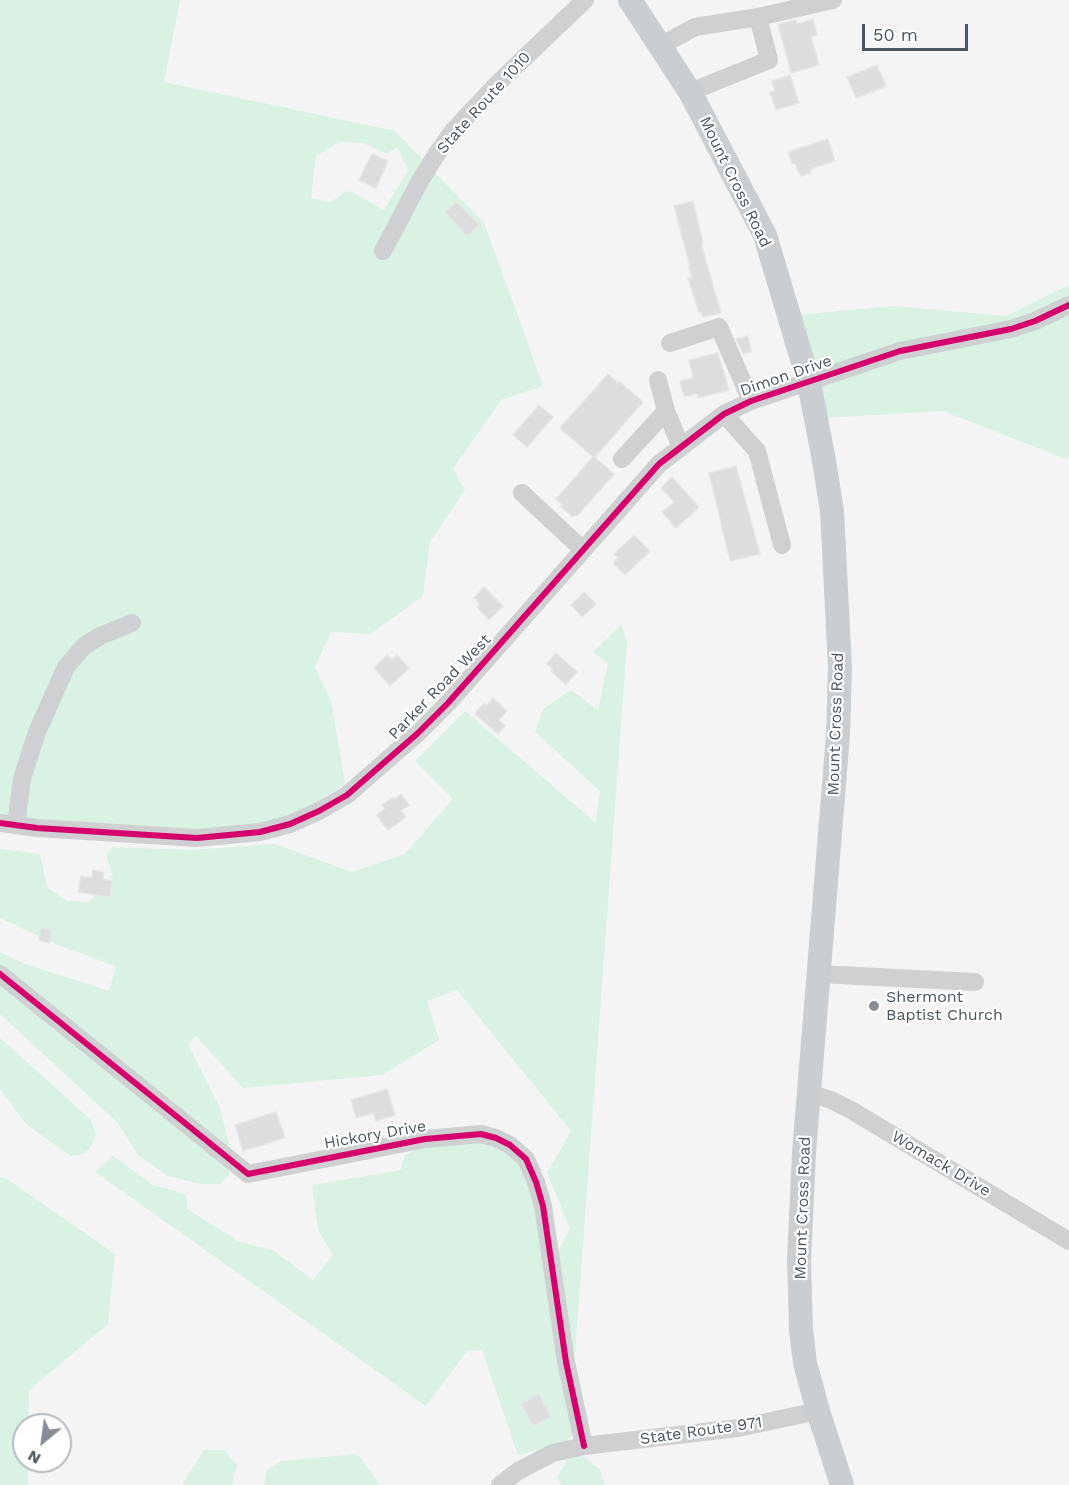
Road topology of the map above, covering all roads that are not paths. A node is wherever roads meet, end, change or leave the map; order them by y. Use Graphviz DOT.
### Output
graph roads {
  1 [pos="585,0"];
  2 [pos="630,0"];
  3 [pos="833,0"];
  4 [pos="758,17"];
  5 [pos="660,46"];
  6 [pos="690,92"];
  7 [pos="383,251"];
  8 [pos="1069,305"];
  9 [pos="670,343"];
  10 [pos="658,380"];
  11 [pos="809,383"];
  12 [pos="751,401"];
  13 [pos="666,411"];
  14 [pos="724,414"];
  15 [pos="681,447"];
  16 [pos="622,459"];
  17 [pos="522,493"];
  18 [pos="782,545"];
  19 [pos="583,550"];
  20 [pos="567,568"];
  21 [pos="132,623"];
  22 [pos="8,824"];
  23 [pos="0,974"];
  24 [pos="819,974"];
  25 [pos="975,982"];
  26 [pos="809,1093"];
  27 [pos="1069,1241"];
  28 [pos="818,1411"];
  29 [pos="584,1446"];
  30 [pos="500,1485"];
  31 [pos="843,1485"];
  1 -- 7 [label="street, State Route 1010"];
  2 -- 5 [label="main road, Mount Cross Road"];
  3 -- 4 [label="street"];
  4 -- 5 [label="street"];
  4 -- 6 [label="street"];
  5 -- 6 [label="main road, Mount Cross Road"];
  6 -- 11 [label="main road, Mount Cross Road"];
  8 -- 11 [label="street, Dimon Drive"];
  9 -- 12 [label="street"];
  10 -- 13 [label="street"];
  11 -- 12 [label="street, Dimon Drive"];
  11 -- 24 [label="main road, Mount Cross Road"];
  12 -- 14 [label="street, Dimon Drive"];
  13 -- 15 [label="street"];
  13 -- 16 [label="street"];
  14 -- 15 [label="street, Dimon Drive"];
  14 -- 18 [label="street"];
  15 -- 19 [label="street, Dimon Drive"];
  17 -- 19 [label="street"];
  19 -- 20 [label="street, Dimon Drive"];
  20 -- 22 [label="street, Parker Road West"];
  21 -- 22 [label="street"];
  23 -- 29 [label="street, Hickory Drive"];
  24 -- 25 [label="street"];
  24 -- 26 [label="main road, Mount Cross Road"];
  26 -- 27 [label="street, Womack Drive"];
  26 -- 28 [label="main road, Mount Cross Road"];
  28 -- 29 [label="street, State Route 971"];
  28 -- 31 [label="main road, Mount Cross Road"];
  29 -- 30 [label="street, State Route 971"];
}
